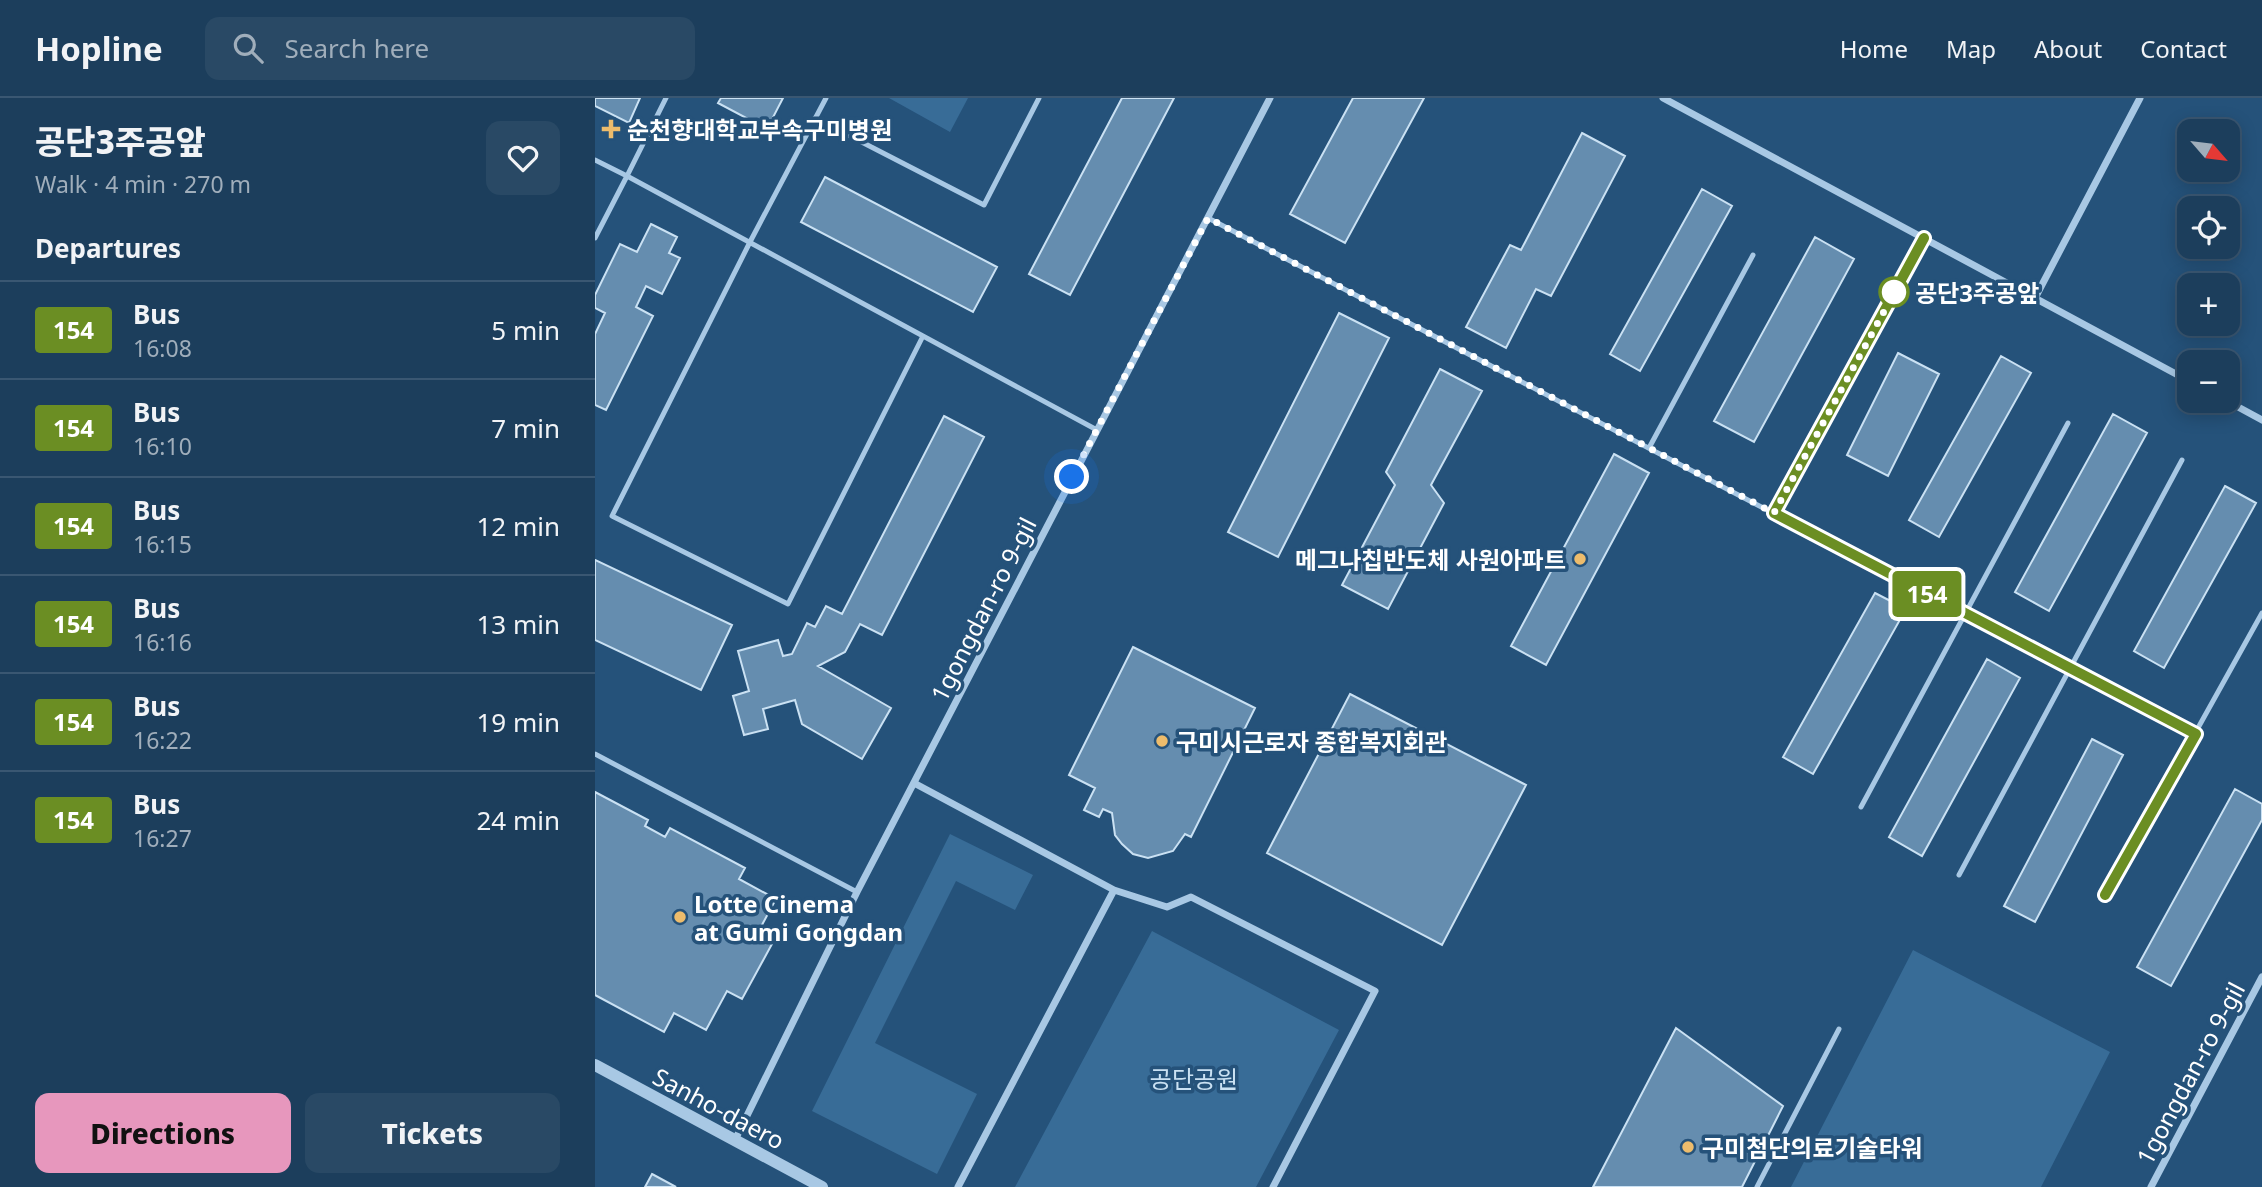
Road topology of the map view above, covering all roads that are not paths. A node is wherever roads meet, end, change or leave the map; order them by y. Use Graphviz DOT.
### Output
graph roads {
  1 [pos="666,98"];
  2 [pos="826,98"];
  3 [pos="1039,98"];
  4 [pos="1270,98"];
  5 [pos="1663,98"];
  6 [pos="2140,98"];
  7 [pos="815,118"];
  8 [pos="595,160"];
  9 [pos="627,176"];
  10 [pos="1208,218"];
  11 [pos="1924,238"];
  12 [pos="595,239"];
  13 [pos="750,242"];
  14 [pos="1753,255"];
  15 [pos="2035,298"];
  16 [pos="923,336"];
  17 [pos="2177,375"];
  18 [pos="2240,408"];
  19 [pos="2262,420"];
  20 [pos="2068,423"];
  21 [pos="1097,430"];
  22 [pos="1649,448"];
  23 [pos="2182,460"];
  24 [pos="1774,513"];
  25 [pos="1965,613"];
  26 [pos="2262,613"];
  27 [pos="2070,668"];
  28 [pos="2196,734"];
  29 [pos="595,754"];
  30 [pos="914,783"];
  31 [pos="1861,807"];
  32 [pos="1959,875"];
  33 [pos="1114,890"];
  34 [pos="857,891"];
  35 [pos="2105,895"];
  36 [pos="2262,977"];
  37 [pos="1839,1029"];
  38 [pos="595,1065"];
  39 [pos="735,1140"];
  40 [pos="823,1187"];
  41 [pos="958,1187"];
  42 [pos="1273,1187"];
  43 [pos="1757,1187"];
  44 [pos="2151,1187"];
  1 -- 9 [label="lane"];
  2 -- 7 [label="lane"];
  3 -- 7 [label="lane"];
  4 -- 10 [label="street, 1gongdan-ro 9-gil"];
  5 -- 11 [label="street"];
  6 -- 15 [label="street"];
  7 -- 13 [label="lane"];
  8 -- 9 [label="lane"];
  9 -- 12 [label="lane"];
  9 -- 13 [label="lane"];
  10 -- 21 [label="street, 1gongdan-ro 9-gil"];
  10 -- 22 [label="lane"];
  11 -- 15 [label="street"];
  11 -- 24 [label="lane"];
  13 -- 16 [label="lane"];
  13 -- 16 [label="lane"];
  14 -- 22 [label="lane"];
  15 -- 17 [label="street"];
  16 -- 21 [label="lane"];
  18 -- 19 [label="street"];
  20 -- 25 [label="lane"];
  21 -- 30 [label="street, 1gongdan-ro 9-gil"];
  22 -- 24 [label="lane"];
  23 -- 27 [label="lane"];
  24 -- 25 [label="lane"];
  25 -- 27 [label="lane"];
  25 -- 31 [label="lane"];
  26 -- 28 [label="lane"];
  27 -- 28 [label="lane"];
  27 -- 32 [label="lane"];
  28 -- 35 [label="lane"];
  29 -- 34 [label="lane"];
  30 -- 33 [label="street"];
  30 -- 34 [label="street, 1gongdan-ro 9-gil"];
  33 -- 41 [label="street"];
  33 -- 42 [label="street"];
  34 -- 39 [label="street, 1gongdan-ro 9-gil"];
  36 -- 44 [label="street, 1gongdan-ro 9-gil"];
  37 -- 43 [label="lane"];
  38 -- 39 [label="street, Sanho-daero"];
  39 -- 40 [label="street, Sanho-daero"];
}
